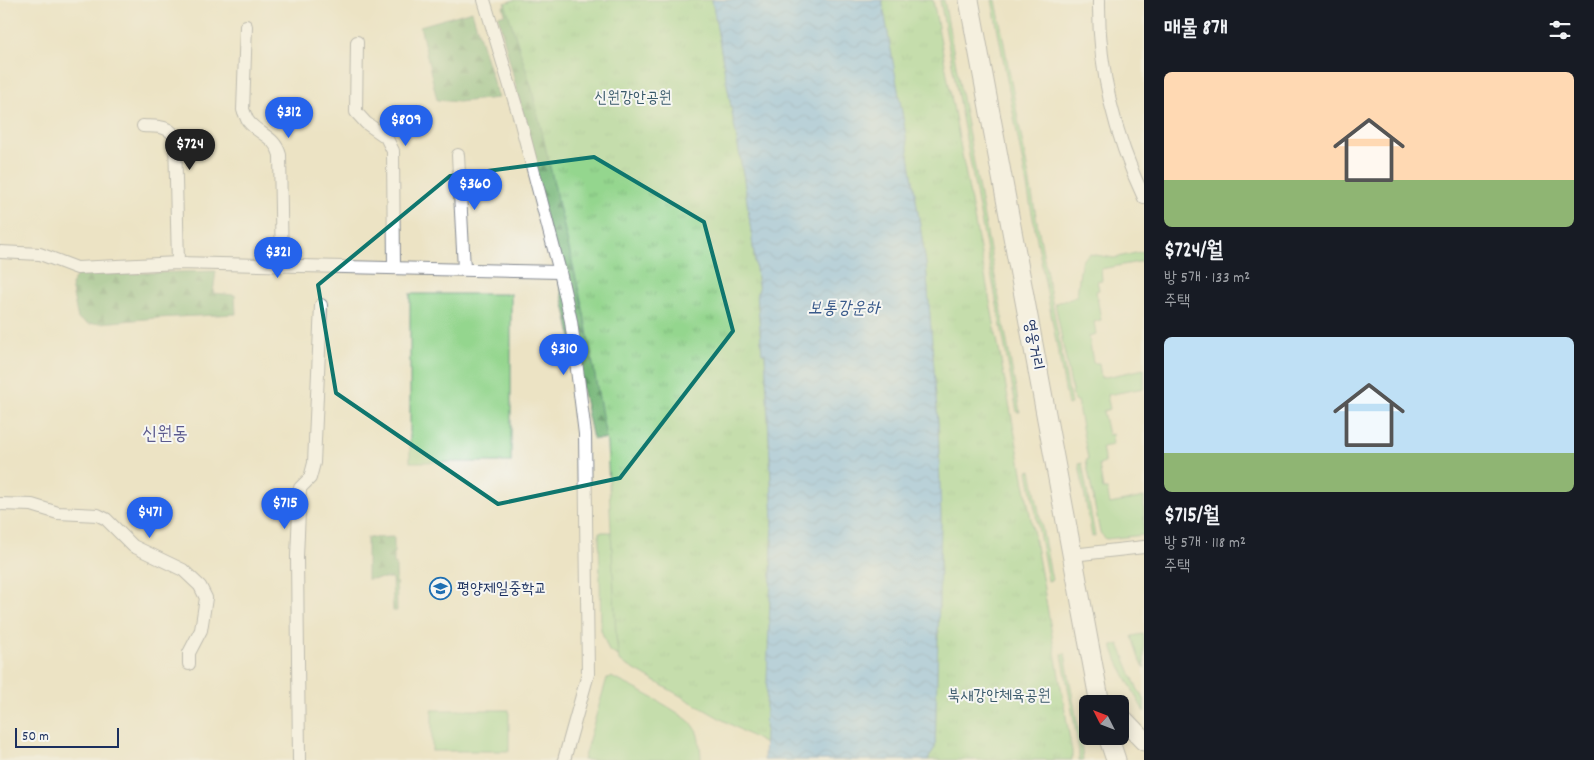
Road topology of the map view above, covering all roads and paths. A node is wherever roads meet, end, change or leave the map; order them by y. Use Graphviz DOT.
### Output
graph roads {
  1 [pos="484,0"];
  2 [pos="969,0"];
  3 [pos="1099,0"];
  4 [pos="246,26"];
  5 [pos="357,42"];
  6 [pos="144,126"];
  7 [pos="458,155"];
  8 [pos="1144,198"];
  9 [pos="0,252"];
  10 [pos="178,263"];
  11 [pos="282,266"];
  12 [pos="394,267"];
  13 [pos="464,269"];
  14 [pos="560,272"];
  15 [pos="321,305"];
  16 [pos="0,504"];
  17 [pos="1144,547"];
  18 [pos="1072,555"];
  19 [pos="189,664"];
  20 [pos="1101,695"];
  21 [pos="1129,725"];
  22 [pos="1144,741"];
  23 [pos="1111,745"];
  24 [pos="299,760"];
  25 [pos="564,760"];
  26 [pos="1116,760"];
  1 -- 14 [label="street"];
  2 -- 18 [label="main road, 영웅거리"];
  3 -- 8 [label="street"];
  4 -- 11 [label="street"];
  5 -- 12 [label="street"];
  6 -- 10 [label="street"];
  7 -- 13 [label="street"];
  9 -- 10 [label="street"];
  10 -- 11 [label="street"];
  11 -- 12 [label="street"];
  12 -- 13 [label="street"];
  13 -- 14 [label="street"];
  14 -- 25 [label="street"];
  15 -- 24 [label="street"];
  16 -- 19 [label="street"];
  17 -- 18 [label="street"];
  18 -- 20 [label="main road, 영웅거리"];
  21 -- 22 [label="main road"];
  23 -- 26 [label="main road"];
}
